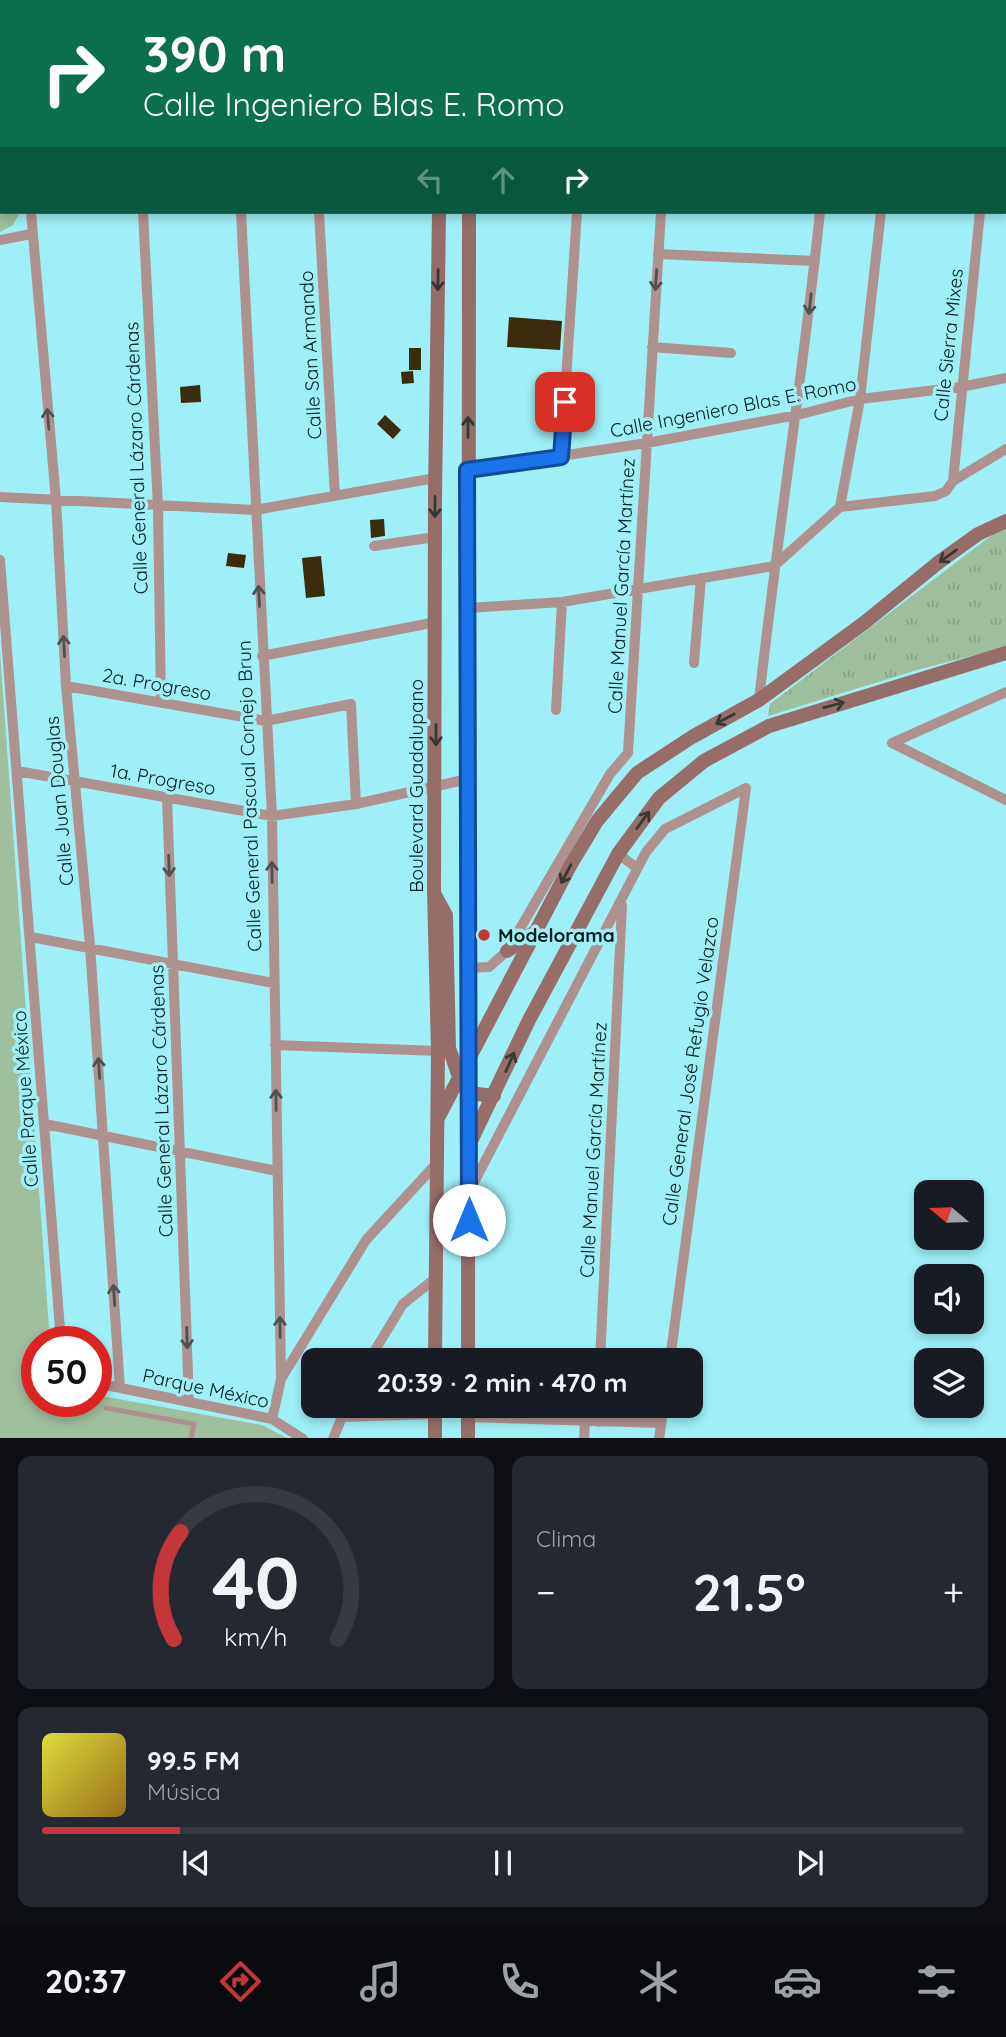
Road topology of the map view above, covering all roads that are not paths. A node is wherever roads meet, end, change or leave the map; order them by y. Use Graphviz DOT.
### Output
graph roads {
  1 [pos="31,214"];
  2 [pos="143,214"];
  3 [pos="241,214"];
  4 [pos="319,214"];
  5 [pos="439,214"];
  6 [pos="469,214"];
  7 [pos="577,214"];
  8 [pos="661,214"];
  9 [pos="820,214"];
  10 [pos="881,214"];
  11 [pos="980,214"];
  12 [pos="31,234"];
  13 [pos="0,240"];
  14 [pos="658,254"];
  15 [pos="814,261"];
  16 [pos="652,347"];
  17 [pos="731,353"];
  18 [pos="1006,378"];
  19 [pos="961,387"];
  20 [pos="860,399"];
  21 [pos="797,415"];
  22 [pos="647,443"];
  23 [pos="1006,449"];
  24 [pos="561,457"];
  25 [pos="467,470"];
  26 [pos="435,478"];
  27 [pos="953,481"];
  28 [pos="335,496"];
  29 [pos="0,497"];
  30 [pos="56,500"];
  31 [pos="158,507"];
  32 [pos="840,507"];
  33 [pos="255,510"];
  34 [pos="1006,521"];
  35 [pos="435,537"];
  36 [pos="374,546"];
  37 [pos="0,559"];
  38 [pos="774,566"];
  39 [pos="701,578"];
  40 [pos="637,589"];
  41 [pos="562,602"];
  42 [pos="469,608"];
  43 [pos="436,622"];
  44 [pos="1006,653"];
  45 [pos="262,656"];
  46 [pos="694,663"];
  47 [pos="66,686"];
  48 [pos="1006,692"];
  49 [pos="759,700"];
  50 [pos="161,703"];
  51 [pos="556,710"];
  52 [pos="266,721"];
  53 [pos="17,771"];
  54 [pos="468,779"];
  55 [pos="75,781"];
  56 [pos="435,788"];
  57 [pos="167,798"];
  58 [pos="1006,798"];
  59 [pos="356,803"];
  60 [pos="272,816"];
  61 [pos="618,854"];
  62 [pos="637,867"];
  63 [pos="434,891"];
  64 [pos="622,900"];
  65 [pos="536,931"];
  66 [pos="31,937"];
  67 [pos="90,946"];
  68 [pos="507,951"];
  69 [pos="173,963"];
  70 [pos="466,968"];
  71 [pos="273,983"];
  72 [pos="275,1045"];
  73 [pos="438,1051"];
  74 [pos="470,1059"];
  75 [pos="459,1077"];
  76 [pos="469,1093"];
  77 [pos="495,1096"];
  78 [pos="436,1123"];
  79 [pos="45,1124"];
  80 [pos="104,1137"];
  81 [pos="469,1145"];
  82 [pos="182,1153"];
  83 [pos="437,1163"];
  84 [pos="277,1171"];
  85 [pos="469,1192"];
  86 [pos="436,1278"];
  87 [pos="60,1326"];
  88 [pos="376,1348"];
  89 [pos="435,1348"];
  90 [pos="468,1348"];
  91 [pos="601,1348"];
  92 [pos="672,1348"];
  93 [pos="281,1380"];
  94 [pos="112,1386"];
  95 [pos="120,1388"];
  96 [pos="189,1402"];
  97 [pos="112,1409"];
  98 [pos="342,1418"];
  99 [pos="435,1418"];
  100 [pos="468,1418"];
  101 [pos="542,1418"];
  102 [pos="597,1418"];
  103 [pos="662,1418"];
  104 [pos="272,1419"];
  105 [pos="585,1422"];
  106 [pos="597,1422"];
  107 [pos="661,1423"];
  108 [pos="191,1438"];
  109 [pos="303,1438"];
  110 [pos="333,1438"];
  111 [pos="435,1438"];
  112 [pos="468,1438"];
  113 [pos="584,1438"];
  114 [pos="659,1438"];
  1 -- 12 [label="street, Calle Juan Douglas"];
  2 -- 31 [label="street, Calle General Lázaro Cárdenas"];
  3 -- 33 [label="street, Calle General Pascual Cornejo Brun"];
  4 -- 28 [label="street, Calle San Armando"];
  5 -- 26 [label="main road, Boulevard Guadalupano, one-way"];
  25 -- 6 [label="main road, one-way"];
  7 -- 24 [label="street"];
  8 -- 14 [label="street, Calle Manuel García Martínez"];
  9 -- 15 [label="street"];
  10 -- 20 [label="street"];
  11 -- 19 [label="street, Calle Sierra Mixes"];
  12 -- 13 [label="street"];
  30 -- 12 [label="street, Calle Juan Douglas, one-way"];
  14 -- 15 [label="street"];
  14 -- 16 [label="street, Calle Manuel García Martínez, one-way"];
  15 -- 21 [label="street, one-way"];
  16 -- 17 [label="street"];
  16 -- 22 [label="street, Calle Manuel García Martínez"];
  18 -- 19 [label="street, Calle Ingeniero Blas E. Romo"];
  19 -- 20 [label="street, Calle Ingeniero Blas E. Romo"];
  19 -- 27 [label="street, Calle Sierra Mixes"];
  20 -- 21 [label="street, Calle Ingeniero Blas E. Romo"];
  20 -- 32 [label="street"];
  21 -- 22 [label="street, Calle Ingeniero Blas E. Romo"];
  21 -- 38 [label="street"];
  22 -- 24 [label="street, Calle Ingeniero Blas E. Romo"];
  22 -- 40 [label="street, Calle Manuel García Martínez"];
  23 -- 27 [label="street"];
  24 -- 25 [label="street, Calle Ingeniero Blas E. Romo"];
  25 -- 42 [label="main road"];
  26 -- 28 [label="street"];
  26 -- 35 [label="main road, Boulevard Guadalupano, one-way"];
  27 -- 32 [label="street"];
  28 -- 33 [label="street"];
  29 -- 30 [label="street"];
  30 -- 31 [label="street"];
  47 -- 30 [label="street, Calle Juan Douglas, one-way"];
  31 -- 33 [label="street"];
  31 -- 50 [label="street, Calle General Lázaro Cárdenas"];
  32 -- 38 [label="street"];
  45 -- 33 [label="street, Calle General Pascual Cornejo Brun, one-way"];
  34 -- 49 [label="main road, one-way"];
  35 -- 36 [label="street"];
  35 -- 43 [label="main road, Boulevard Guadalupano"];
  37 -- 53 [label="street, Calle Parque México"];
  38 -- 39 [label="street"];
  38 -- 49 [label="street"];
  39 -- 40 [label="street"];
  39 -- 46 [label="street"];
  40 -- 41 [label="street"];
  40 -- 68 [label="street, Calle Manuel García Martínez"];
  41 -- 42 [label="street"];
  41 -- 51 [label="street"];
  42 -- 54 [label="main road"];
  43 -- 45 [label="street"];
  43 -- 56 [label="main road, Boulevard Guadalupano, one-way"];
  61 -- 44 [label="main road, one-way"];
  45 -- 52 [label="street, Calle General Pascual Cornejo Brun"];
  47 -- 50 [label="street, 2a. Progreso"];
  47 -- 55 [label="street, Calle Juan Douglas"];
  48 -- 58 [label="street"];
  49 -- 65 [label="main road, one-way"];
  50 -- 52 [label="street, 2a. Progreso"];
  52 -- 59 [label="street, 2a. Progreso"];
  52 -- 60 [label="street, Calle General Pascual Cornejo Brun"];
  53 -- 55 [label="street, 1a. Progreso"];
  53 -- 66 [label="street, Calle Parque México"];
  54 -- 56 [label="street, 1a. Progreso"];
  54 -- 70 [label="main road"];
  55 -- 57 [label="street, 1a. Progreso"];
  55 -- 67 [label="street, Calle Juan Douglas"];
  56 -- 59 [label="street, 1a. Progreso"];
  56 -- 63 [label="main road, Boulevard Guadalupano"];
  57 -- 60 [label="street, 1a. Progreso"];
  57 -- 69 [label="street, Calle General Lázaro Cárdenas, one-way"];
  59 -- 60 [label="street, 1a. Progreso"];
  71 -- 60 [label="street, Calle General Pascual Cornejo Brun, one-way"];
  61 -- 62 [label="street"];
  77 -- 61 [label="main road, one-way"];
  62 -- 64 [label="street"];
  62 -- 92 [label="street, Calle General José Refugio Velazco"];
  63 -- 73 [label="main road, Boulevard Guadalupano"];
  63 -- 75 [label="main road"];
  64 -- 85 [label="street"];
  64 -- 91 [label="street, Calle Manuel García Martínez"];
  65 -- 68 [label="main road"];
  65 -- 74 [label="main road"];
  66 -- 67 [label="street"];
  66 -- 79 [label="street, Calle Parque México"];
  67 -- 69 [label="street"];
  80 -- 67 [label="street, Calle Juan Douglas, one-way"];
  68 -- 70 [label="street"];
  69 -- 71 [label="street"];
  69 -- 82 [label="street, Calle General Lázaro Cárdenas"];
  70 -- 74 [label="main road"];
  71 -- 72 [label="street, Calle General Pascual Cornejo Brun"];
  72 -- 73 [label="street"];
  84 -- 72 [label="street, Calle General Pascual Cornejo Brun, one-way"];
  73 -- 78 [label="main road, Boulevard Guadalupano"];
  74 -- 75 [label="main road"];
  74 -- 76 [label="main road"];
  75 -- 76 [label="main road"];
  75 -- 78 [label="main road"];
  76 -- 77 [label="main road"];
  76 -- 81 [label="main road"];
  77 -- 81 [label="main road"];
  78 -- 83 [label="main road, Boulevard Guadalupano"];
  79 -- 80 [label="street"];
  79 -- 87 [label="street, Calle Parque México"];
  80 -- 82 [label="street"];
  95 -- 80 [label="street, Calle Juan Douglas, one-way"];
  81 -- 85 [label="main road"];
  82 -- 84 [label="street"];
  82 -- 96 [label="street, Calle General Lázaro Cárdenas, one-way"];
  83 -- 86 [label="main road, Boulevard Guadalupano"];
  83 -- 93 [label="street, Calle General Pascual Cornejo Brun"];
  93 -- 84 [label="street, Calle General Pascual Cornejo Brun, one-way"];
  85 -- 90 [label="main road"];
  86 -- 88 [label="street"];
  86 -- 89 [label="main road, Boulevard Guadalupano"];
  93 -- 104 [label="street, Calle General Pascual Cornejo Brun"];
  94 -- 95 [label="street, Parque México"];
  95 -- 96 [label="street, Parque México"];
  96 -- 104 [label="street, Parque México"];
  97 -- 108 [label="lane"];
  98 -- 110 [label="street"];
  99 -- 111 [label="main road"];
  100 -- 112 [label="main road"];
  101 -- 105 [label="street"];
  102 -- 106 [label="street"];
  103 -- 107 [label="street"];
  104 -- 109 [label="street, Parque México"];
  105 -- 106 [label="street"];
  105 -- 113 [label="street"];
  106 -- 107 [label="street"];
  107 -- 114 [label="street"];
}
